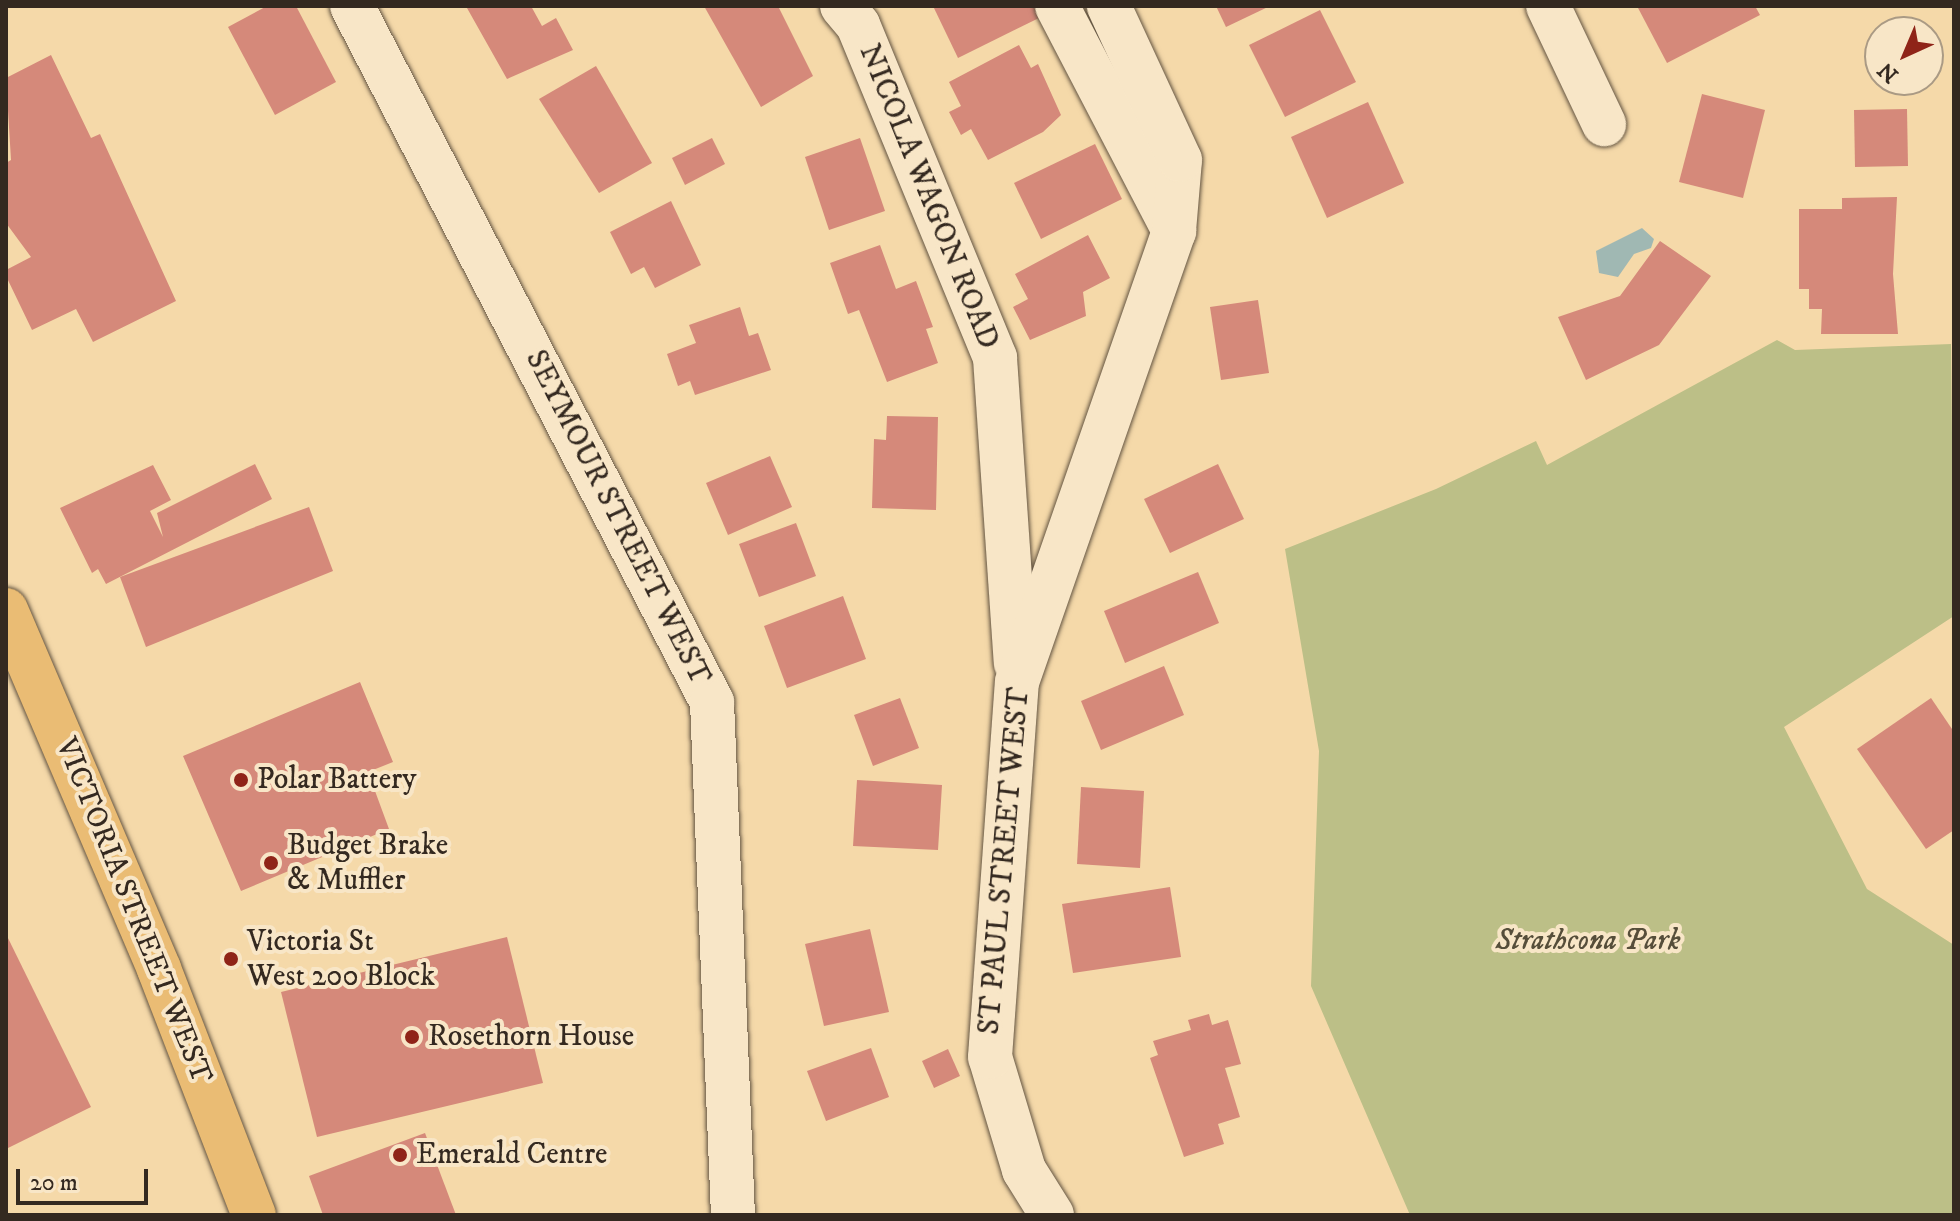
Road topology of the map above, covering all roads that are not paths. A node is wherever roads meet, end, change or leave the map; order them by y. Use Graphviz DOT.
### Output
graph roads {
  1 [pos="352,6"];
  2 [pos="842,6"];
  3 [pos="1057,6"];
  4 [pos="1109,6"];
  5 [pos="1548,6"];
  6 [pos="1604,124"];
  7 [pos="1174,231"];
  8 [pos="6,576"];
  9 [pos="10,615"];
  10 [pos="1017,682"];
  11 [pos="254,1215"];
  12 [pos="733,1215"];
  13 [pos="1052,1215"];
  1 -- 12 [label="street, SEYMOUR STREET WEST"];
  2 -- 10 [label="street, NICOLA WAGON ROAD"];
  3 -- 7 [label="street"];
  4 -- 7 [label="street, ST PAUL STREET WEST"];
  5 -- 6 [label="street"];
  7 -- 10 [label="street, ST PAUL STREET WEST"];
  8 -- 9 [label="main road"];
  9 -- 11 [label="main road, VICTORIA STREET WEST"];
  10 -- 13 [label="street, ST PAUL STREET WEST"];
}
